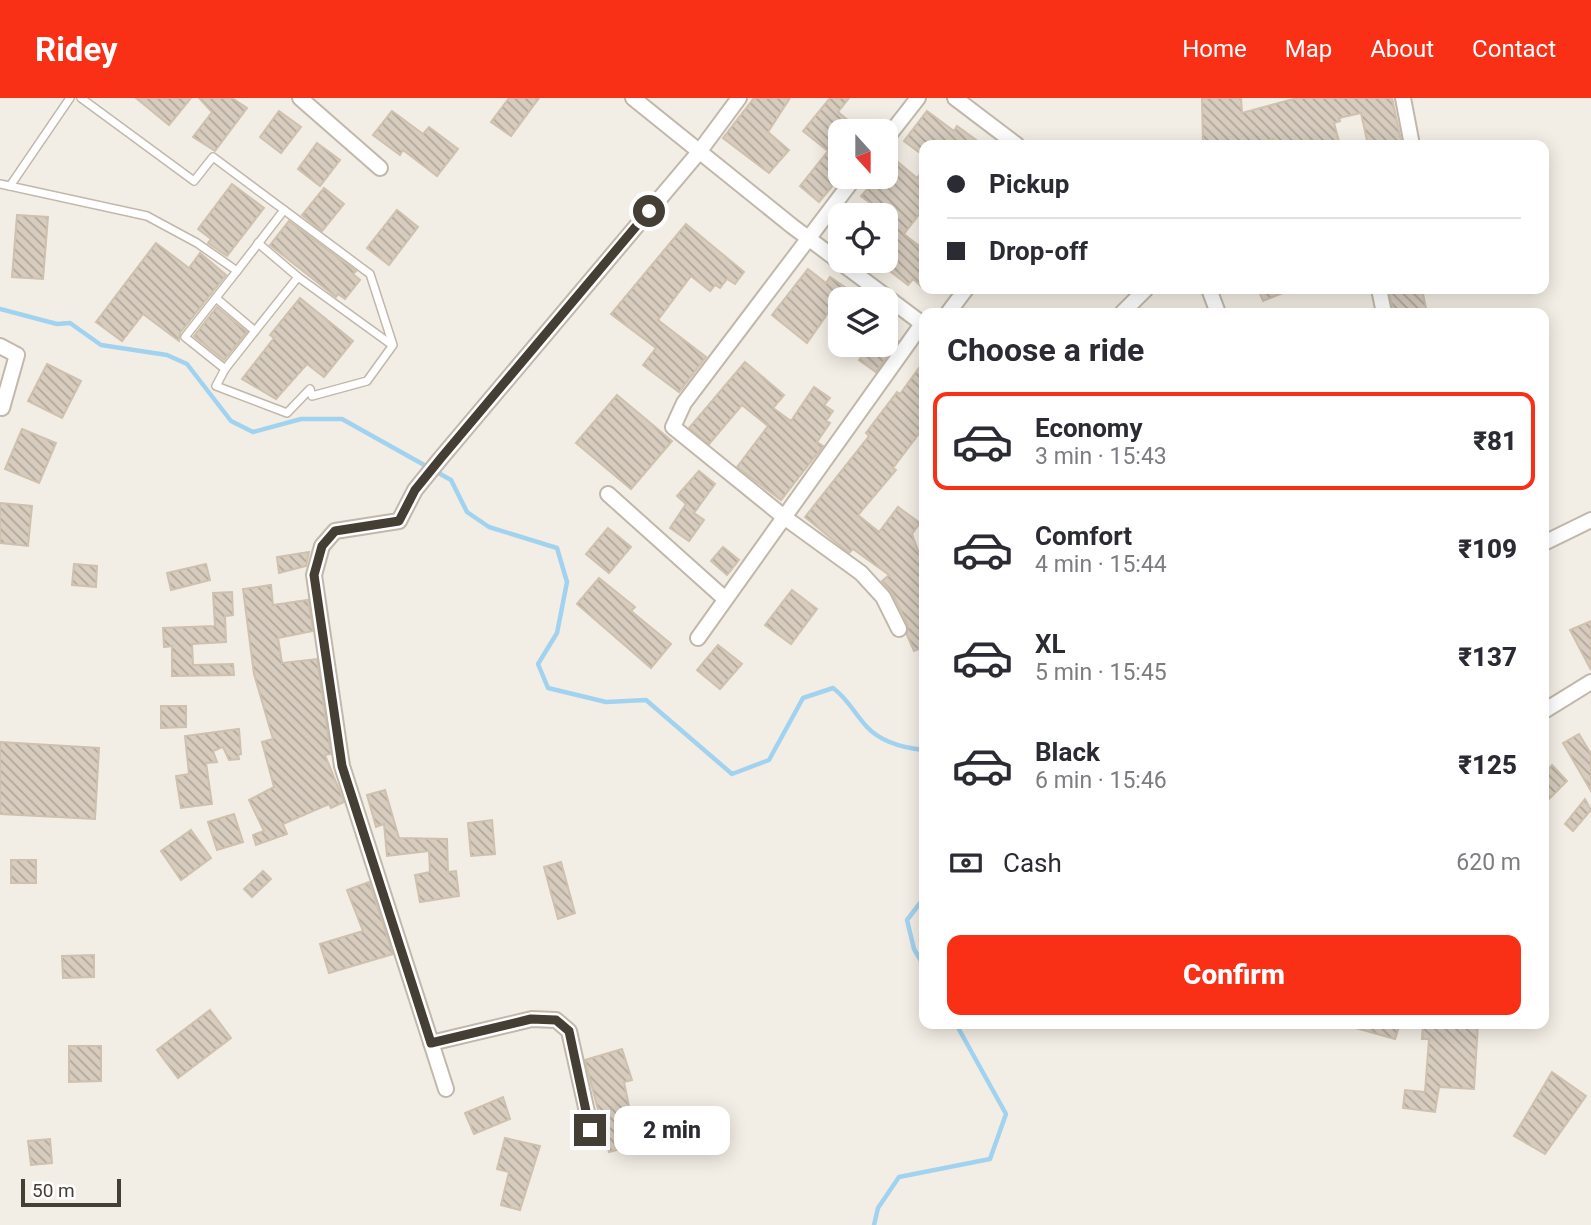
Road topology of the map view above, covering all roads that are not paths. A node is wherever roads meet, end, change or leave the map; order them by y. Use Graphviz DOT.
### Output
graph roads {
  1 [pos="70,98"];
  2 [pos="81,98"];
  3 [pos="300,98"];
  4 [pos="633,98"];
  5 [pos="739,98"];
  6 [pos="918,98"];
  7 [pos="956,98"];
  8 [pos="1403,98"];
  9 [pos="898,124"];
  10 [pos="1011,140"];
  11 [pos="1411,140"];
  12 [pos="699,152"];
  13 [pos="380,167"];
  14 [pos="0,184"];
  15 [pos="10,187"];
  16 [pos="845,189"];
  17 [pos="284,210"];
  18 [pos="807,237"];
  19 [pos="258,243"];
  20 [pos="237,271"];
  21 [pos="298,277"];
  22 [pos="962,294"];
  23 [pos="1141,294"];
  24 [pos="216,298"];
  25 [pos="951,308"];
  26 [pos="1127,308"];
  27 [pos="919,322"];
  28 [pos="255,331"];
  29 [pos="919,331"];
  30 [pos="393,345"];
  31 [pos="0,346"];
  32 [pos="225,369"];
  33 [pos="1,410"];
  34 [pos="608,494"];
  35 [pos="784,517"];
  36 [pos="1591,520"];
  37 [pos="1549,541"];
  38 [pos="724,598"];
  39 [pos="898,629"];
  40 [pos="698,638"];
  41 [pos="1591,682"];
  42 [pos="1549,709"];
  43 [pos="431,1043"];
  44 [pos="446,1089"];
  45 [pos="590,1130"];
  1 -- 15 [label="lane"];
  2 -- 17 [label="lane"];
  3 -- 13 [label="street"];
  4 -- 12 [label="street"];
  5 -- 12 [label="street"];
  6 -- 9 [label="street"];
  7 -- 10 [label="street"];
  8 -- 11 [label="street"];
  12 -- 18 [label="street"];
  12 -- 43 [label="street"];
  14 -- 15 [label="lane"];
  15 -- 20 [label="lane"];
  16 -- 18 [label="street"];
  17 -- 19 [label="lane"];
  17 -- 30 [label="lane"];
  18 -- 27 [label="street"];
  18 -- 35 [label="street"];
  19 -- 20 [label="lane"];
  19 -- 21 [label="lane"];
  20 -- 24 [label="lane"];
  21 -- 28 [label="lane"];
  21 -- 30 [label="lane"];
  22 -- 25 [label="street"];
  23 -- 26 [label="street"];
  24 -- 28 [label="lane"];
  24 -- 32 [label="lane"];
  28 -- 32 [label="lane"];
  29 -- 35 [label="street"];
  30 -- 32 [label="lane"];
  31 -- 33 [label="street"];
  34 -- 38 [label="street"];
  35 -- 38 [label="street"];
  35 -- 39 [label="street"];
  36 -- 37 [label="street"];
  38 -- 40 [label="street"];
  41 -- 42 [label="street"];
  43 -- 44 [label="street"];
  43 -- 45 [label="street"];
}
